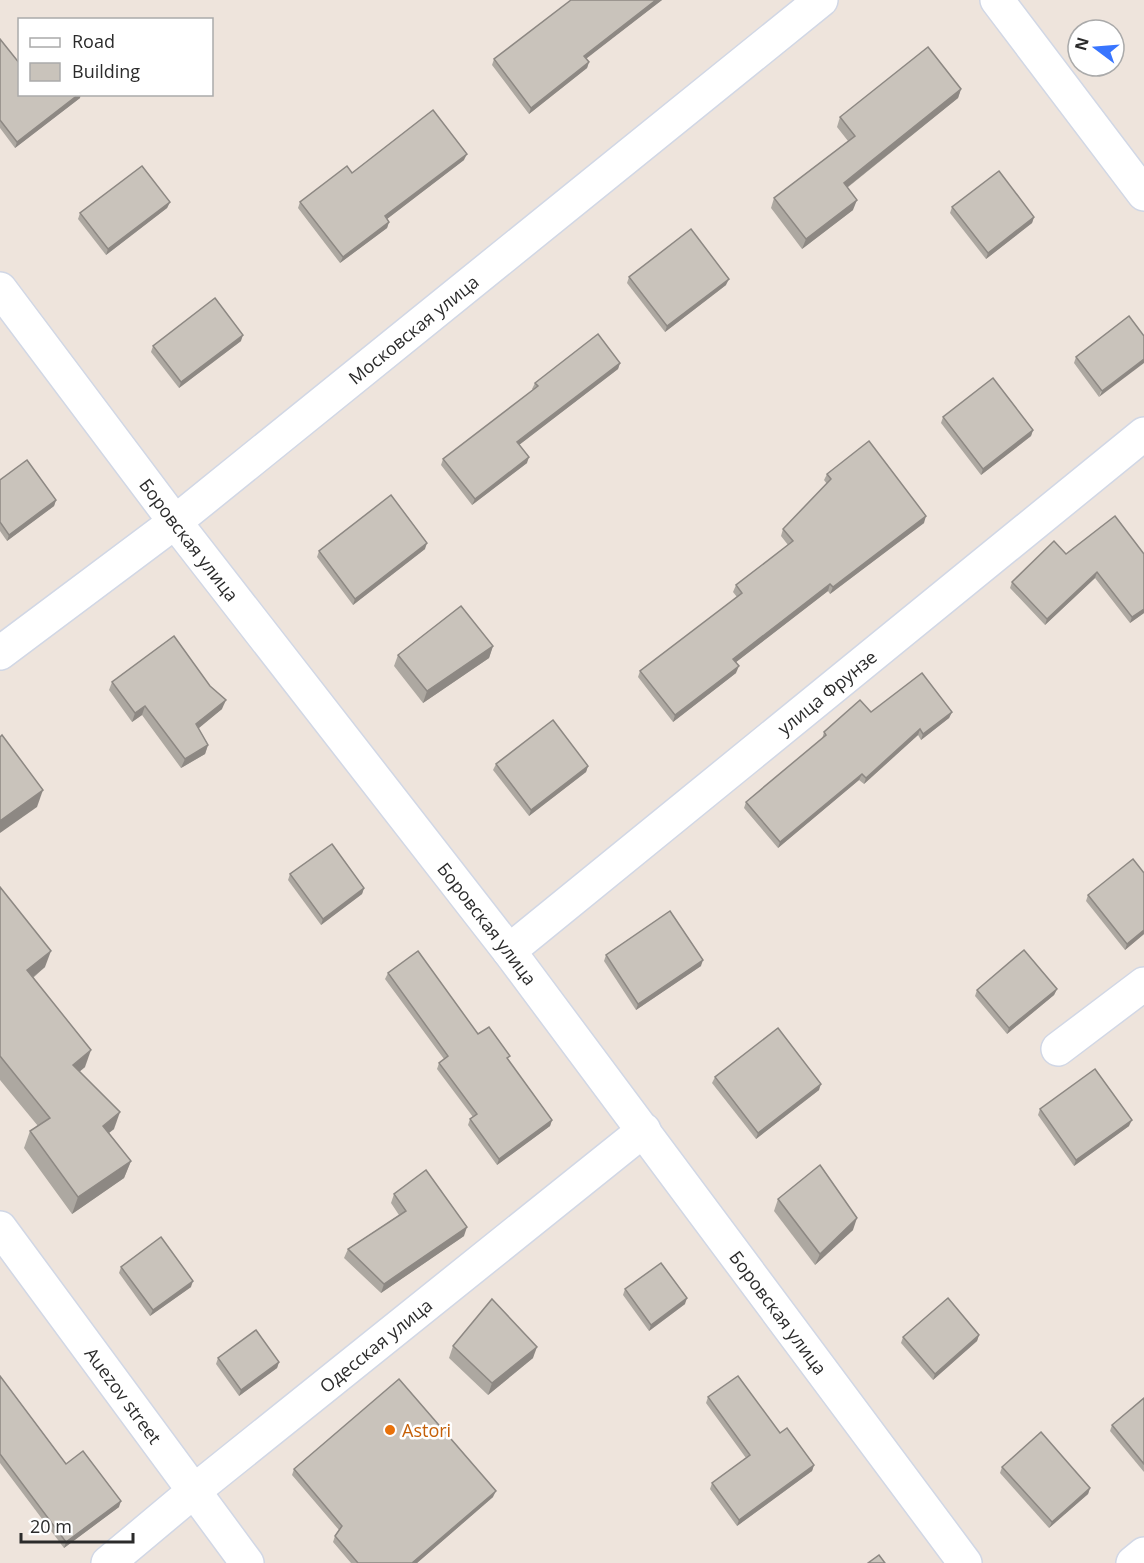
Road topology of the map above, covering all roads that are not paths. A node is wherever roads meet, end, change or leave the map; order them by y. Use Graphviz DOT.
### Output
graph roads {
  1 [pos="821,0"];
  2 [pos="997,0"];
  3 [pos="1144,194"];
  4 [pos="0,289"];
  5 [pos="1144,434"];
  6 [pos="175,522"];
  7 [pos="0,654"];
  8 [pos="509,951"];
  9 [pos="1144,984"];
  10 [pos="1058,1049"];
  11 [pos="644,1130"];
  12 [pos="0,1228"];
  13 [pos="194,1491"];
  14 [pos="1144,1554"];
  15 [pos="108,1563"];
  16 [pos="247,1563"];
  17 [pos="965,1563"];
  18 [pos="1133,1563"];
  1 -- 6 [label="street, Московская улица"];
  2 -- 3 [label="street"];
  4 -- 6 [label="street, Боровская улица"];
  5 -- 8 [label="street, улица Фрунзе"];
  6 -- 7 [label="street, Московская улица"];
  6 -- 8 [label="street, Боровская улица"];
  8 -- 11 [label="street, Боровская улица"];
  9 -- 10 [label="street"];
  11 -- 13 [label="street, Одесская улица"];
  11 -- 17 [label="street, Боровская улица"];
  12 -- 13 [label="street, Auezov street"];
  13 -- 15 [label="street, Одесская улица"];
  13 -- 16 [label="street, Auezov street"];
  14 -- 18 [label="street"];
}
